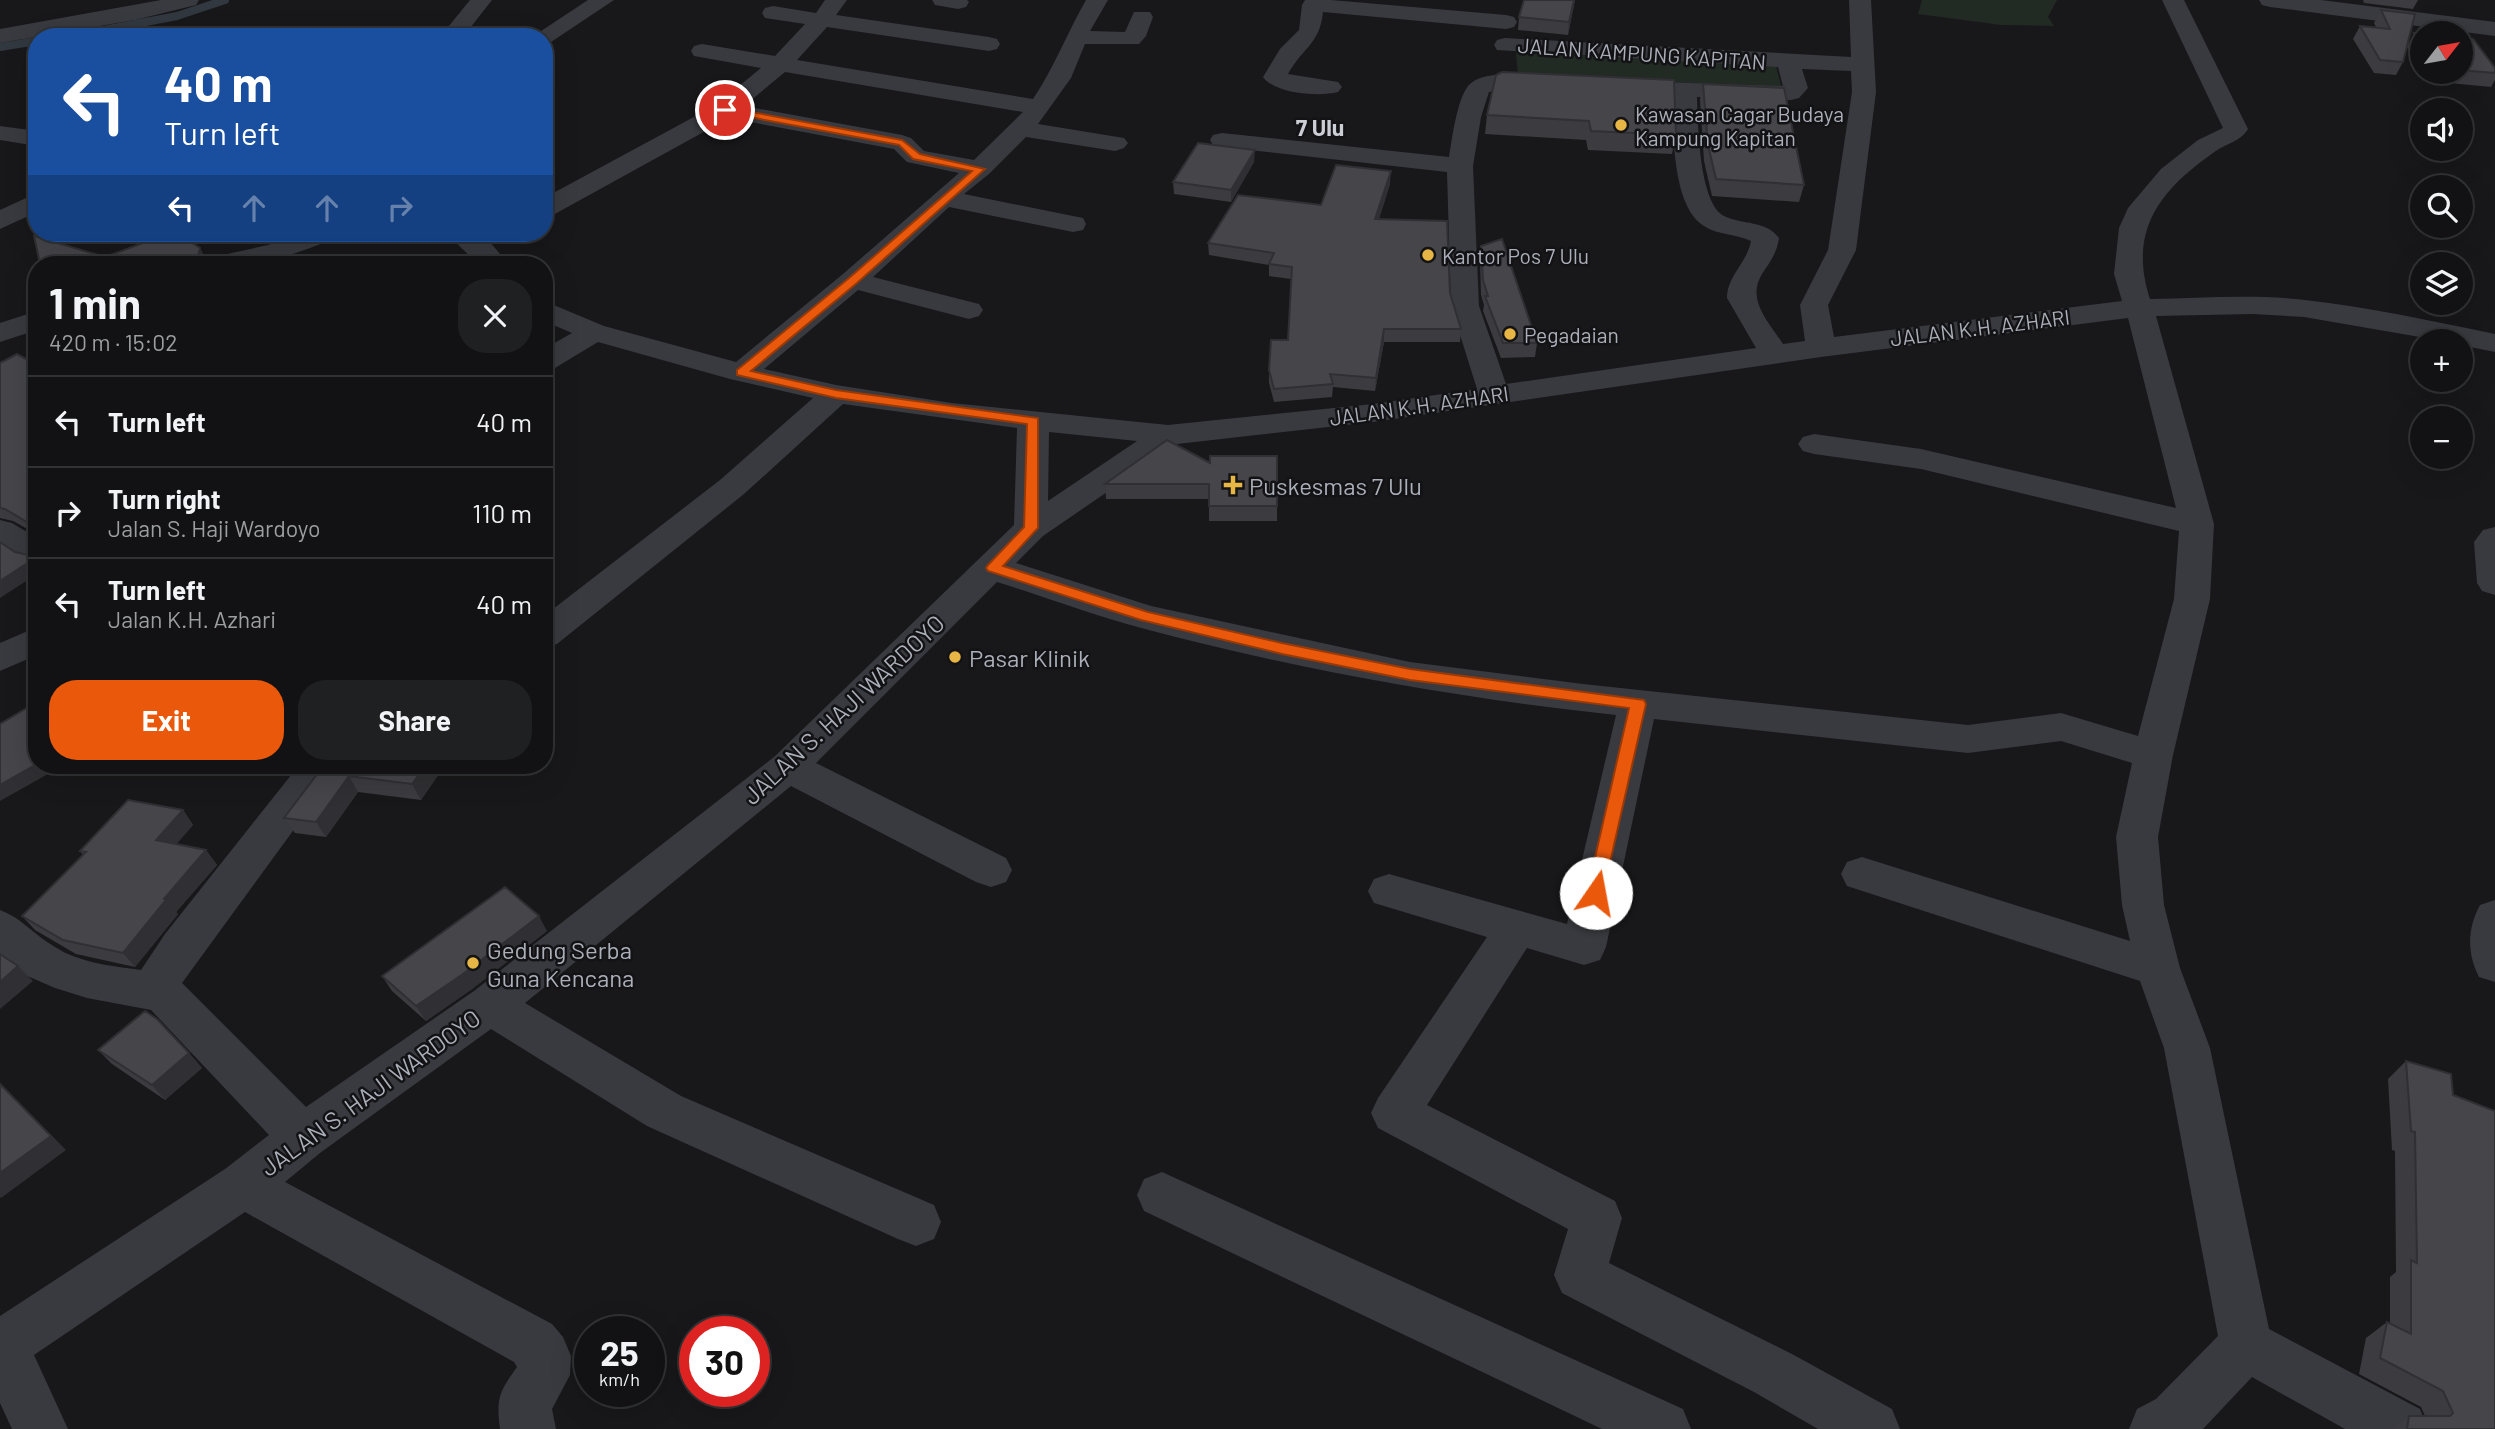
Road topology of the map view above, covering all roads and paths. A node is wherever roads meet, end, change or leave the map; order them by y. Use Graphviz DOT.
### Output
graph roads {
  1 [pos="188,0"];
  2 [pos="481,0"];
  3 [pos="603,0"];
  4 [pos="836,0"];
  5 [pos="1097,0"];
  6 [pos="1860,0"];
  7 [pos="2173,0"];
  8 [pos="2270,0"];
  9 [pos="773,13"];
  10 [pos="1142,17"];
  11 [pos="821,21"];
  12 [pos="1507,23"];
  13 [pos="46,28"];
  14 [pos="458,28"];
  15 [pos="2495,29"];
  16 [pos="28,31"];
  17 [pos="553,31"];
  18 [pos="0,36"];
  19 [pos="1076,37"];
  20 [pos="989,44"];
  21 [pos="702,51"];
  22 [pos="1788,62"];
  23 [pos="780,64"];
  24 [pos="1863,65"];
  25 [pos="1499,81"];
  26 [pos="1565,85"];
  27 [pos="1605,87"];
  28 [pos="1330,88"];
  29 [pos="1685,91"];
  30 [pos="1038,107"];
  31 [pos="725,110"];
  32 [pos="1019,129"];
  33 [pos="0,133"];
  34 [pos="28,138"];
  35 [pos="1222,140"];
  36 [pos="1115,143"];
  37 [pos="1460,166"];
  38 [pos="980,169"];
  39 [pos="943,198"];
  40 [pos="553,204"];
  41 [pos="28,206"];
  42 [pos="0,221"];
  43 [pos="1073,224"];
  44 [pos="301,242"];
  45 [pos="257,256"];
  46 [pos="853,281"];
  47 [pos="2139,308"];
  48 [pos="969,310"];
  49 [pos="553,314"];
  50 [pos="28,323"];
  51 [pos="594,332"];
  52 [pos="0,333"];
  53 [pos="2495,343"];
  54 [pos="1821,348"];
  55 [pos="1774,355"];
  56 [pos="553,357"];
  57 [pos="741,373"];
  58 [pos="836,394"];
  59 [pos="1494,395"];
  60 [pos="1033,421"];
  61 [pos="1168,435"];
  62 [pos="1814,444"];
  63 [pos="2197,524"];
  64 [pos="1031,528"];
  65 [pos="0,531"];
  66 [pos="2495,538"];
  67 [pos="28,548"];
  68 [pos="993,568"];
  69 [pos="2495,583"];
  70 [pos="553,628"];
  71 [pos="28,644"];
  72 [pos="0,658"];
  73 [pos="1638,704"];
  74 [pos="2153,755"];
  75 [pos="788,767"];
  76 [pos="314,774"];
  77 [pos="991,870"];
  78 [pos="1862,874"];
  79 [pos="1389,891"];
  80 [pos="2495,917"];
  81 [pos="0,928"];
  82 [pos="1517,928"];
  83 [pos="2495,964"];
  84 [pos="2158,968"];
  85 [pos="152,991"];
  86 [pos="489,1005"];
  87 [pos="303,1137"];
  88 [pos="243,1185"];
  89 [pos="1162,1195"];
  90 [pos="916,1222"];
  91 [pos="1,1347"];
  92 [pos="2267,1356"];
  93 [pos="40,1429"];
  94 [pos="528,1429"];
  95 [pos="1663,1429"];
  96 [pos="1872,1429"];
  97 [pos="2157,1429"];
  98 [pos="2400,1429"];
  1 -- 13 [label="street"];
  2 -- 14 [label="street"];
  3 -- 17 [label="street"];
  4 -- 11 [label="street"];
  5 -- 19 [label="street"];
  6 -- 24 [label="street"];
  7 -- 47 [label="street"];
  8 -- 15 [label="street"];
  9 -- 11 [label="street"];
  10 -- 19 [label="street"];
  11 -- 20 [label="street"];
  11 -- 23 [label="street"];
  12 -- 22 [label="street, JALAN KAMPUNG KAPITAN"];
  12 -- 25 [label="street, JALAN KAMPUNG KAPITAN"];
  12 -- 28 [label="street"];
  16 -- 18 [label="street"];
  19 -- 30 [label="street"];
  21 -- 23 [label="street"];
  22 -- 24 [label="street"];
  22 -- 29 [label="street, JALAN KAMPUNG KAPITAN"];
  23 -- 30 [label="street"];
  23 -- 31 [label="street"];
  24 -- 54 [label="street"];
  25 -- 26 [label="street, JALAN KAMPUNG KAPITAN"];
  25 -- 37 [label="street, JALAN KAMPUNG KAPITAN"];
  27 -- 29 [label="street, JALAN KAMPUNG KAPITAN"];
  29 -- 55 [label="street"];
  30 -- 32 [label="street"];
  31 -- 38 [label="street"];
  31 -- 40 [label="street"];
  32 -- 36 [label="street"];
  32 -- 38 [label="street"];
  33 -- 34 [label="street"];
  35 -- 37 [label="street"];
  37 -- 59 [label="street, JALAN KAMPUNG KAPITAN"];
  38 -- 39 [label="street"];
  39 -- 43 [label="street"];
  39 -- 46 [label="street"];
  41 -- 42 [label="street"];
  44 -- 45 [label="street"];
  46 -- 48 [label="street"];
  46 -- 57 [label="street"];
  47 -- 53 [label="street, JALAN K.H. AZHARI"];
  47 -- 54 [label="street, JALAN K.H. AZHARI"];
  47 -- 63 [label="street"];
  49 -- 51 [label="street, JALAN K.H. AZHARI"];
  50 -- 52 [label="street"];
  51 -- 56 [label="street"];
  51 -- 57 [label="street, JALAN K.H. AZHARI"];
  54 -- 55 [label="street, JALAN K.H. AZHARI"];
  55 -- 59 [label="street, JALAN K.H. AZHARI"];
  57 -- 58 [label="street, JALAN K.H. AZHARI"];
  58 -- 60 [label="street, JALAN K.H. AZHARI"];
  58 -- 70 [label="street"];
  59 -- 61 [label="street, JALAN K.H. AZHARI"];
  60 -- 61 [label="street, JALAN K.H. AZHARI"];
  60 -- 64 [label="street"];
  61 -- 64 [label="street, JALAN S. HAJI WARDOYO"];
  62 -- 63 [label="street"];
  63 -- 74 [label="street"];
  64 -- 68 [label="street, JALAN S. HAJI WARDOYO"];
  65 -- 67 [label="street"];
  66 -- 69 [label="street"];
  68 -- 73 [label="street"];
  68 -- 75 [label="street, JALAN S. HAJI WARDOYO"];
  71 -- 72 [label="street"];
  73 -- 74 [label="street"];
  73 -- 82 [label="street"];
  74 -- 84 [label="street"];
  75 -- 77 [label="street"];
  75 -- 86 [label="street, JALAN S. HAJI WARDOYO"];
  76 -- 85 [label="street"];
  78 -- 84 [label="street"];
  79 -- 82 [label="street"];
  80 -- 83 [label="street"];
  81 -- 85 [label="street"];
  82 -- 96 [label="street"];
  84 -- 92 [label="street"];
  85 -- 87 [label="street"];
  86 -- 87 [label="street, JALAN S. HAJI WARDOYO"];
  86 -- 90 [label="street"];
  87 -- 88 [label="street, JALAN S. HAJI WARDOYO"];
  88 -- 91 [label="street, JALAN S. HAJI WARDOYO"];
  88 -- 94 [label="street"];
  89 -- 95 [label="street"];
  91 -- 93 [label="street"];
  92 -- 97 [label="street"];
  92 -- 98 [label="street"];
}
